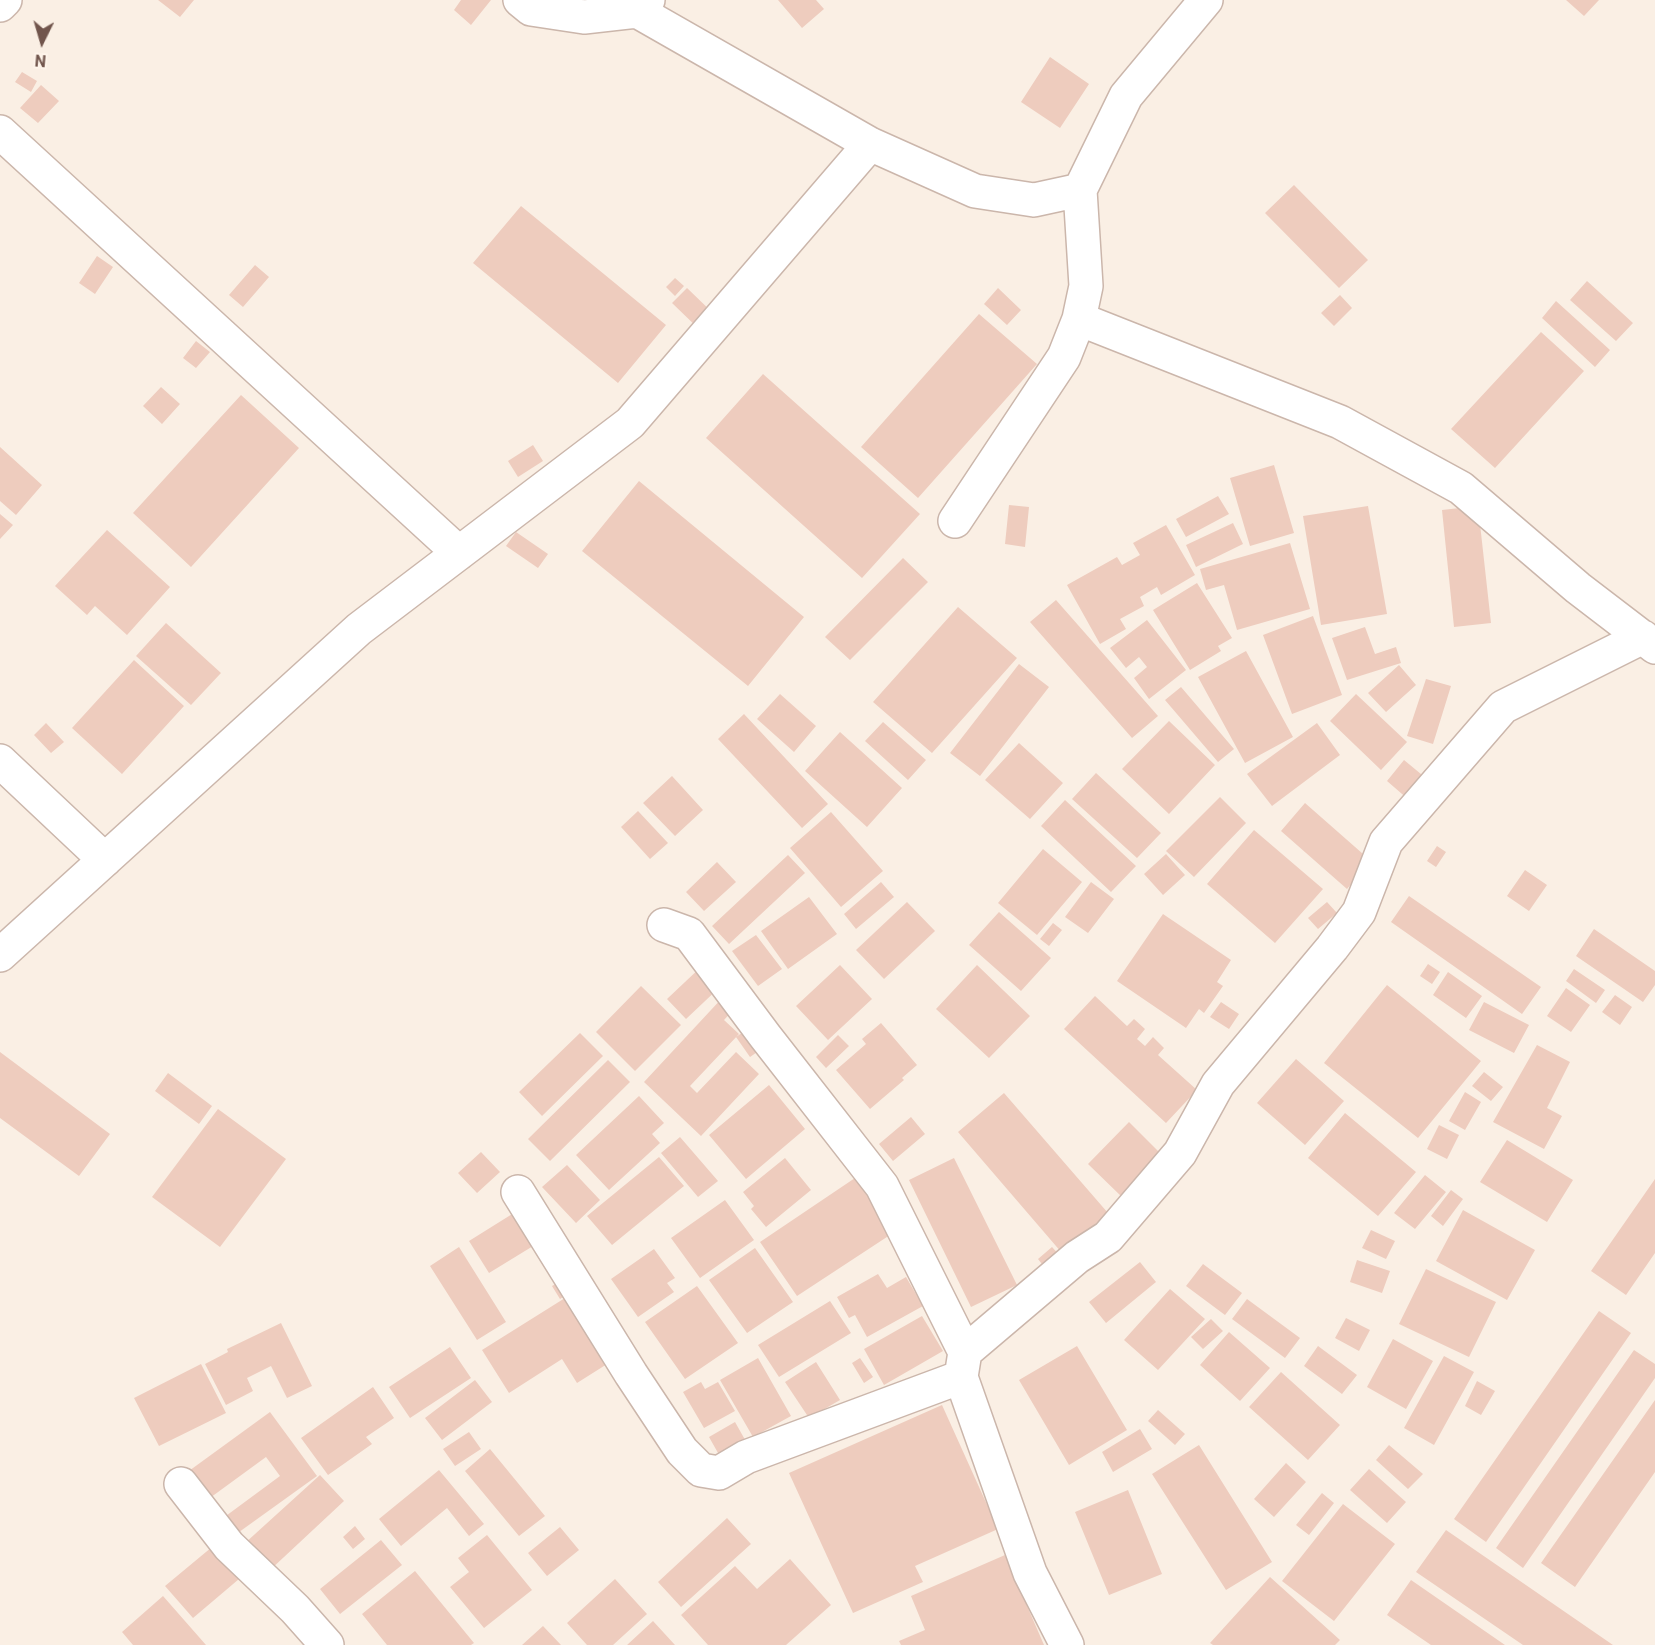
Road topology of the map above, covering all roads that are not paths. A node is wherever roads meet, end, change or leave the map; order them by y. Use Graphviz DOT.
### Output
graph roads {
  1 [pos="5,0"];
  2 [pos="520,0"];
  3 [pos="1206,0"];
  4 [pos="0,5"];
  5 [pos="642,5"];
  6 [pos="0,132"];
  7 [pos="870,144"];
  8 [pos="1080,190"];
  9 [pos="1079,319"];
  10 [pos="955,521"];
  11 [pos="459,553"];
  12 [pos="1649,642"];
  13 [pos="0,761"];
  14 [pos="105,860"];
  15 [pos="664,925"];
  16 [pos="0,955"];
  17 [pos="518,1192"];
  18 [pos="963,1364"];
  19 [pos="181,1484"];
  20 [pos="327,1645"];
  21 [pos="1067,1645"];
  1 -- 4 [label="street"];
  2 -- 5 [label="street"];
  3 -- 8 [label="street"];
  5 -- 7 [label="street"];
  6 -- 11 [label="street"];
  7 -- 8 [label="street"];
  7 -- 11 [label="street"];
  8 -- 9 [label="street"];
  9 -- 10 [label="street"];
  9 -- 12 [label="street"];
  11 -- 14 [label="street"];
  12 -- 18 [label="street"];
  13 -- 14 [label="street"];
  14 -- 16 [label="street"];
  15 -- 18 [label="street"];
  17 -- 18 [label="street"];
  18 -- 21 [label="street"];
  19 -- 20 [label="street"];
}
